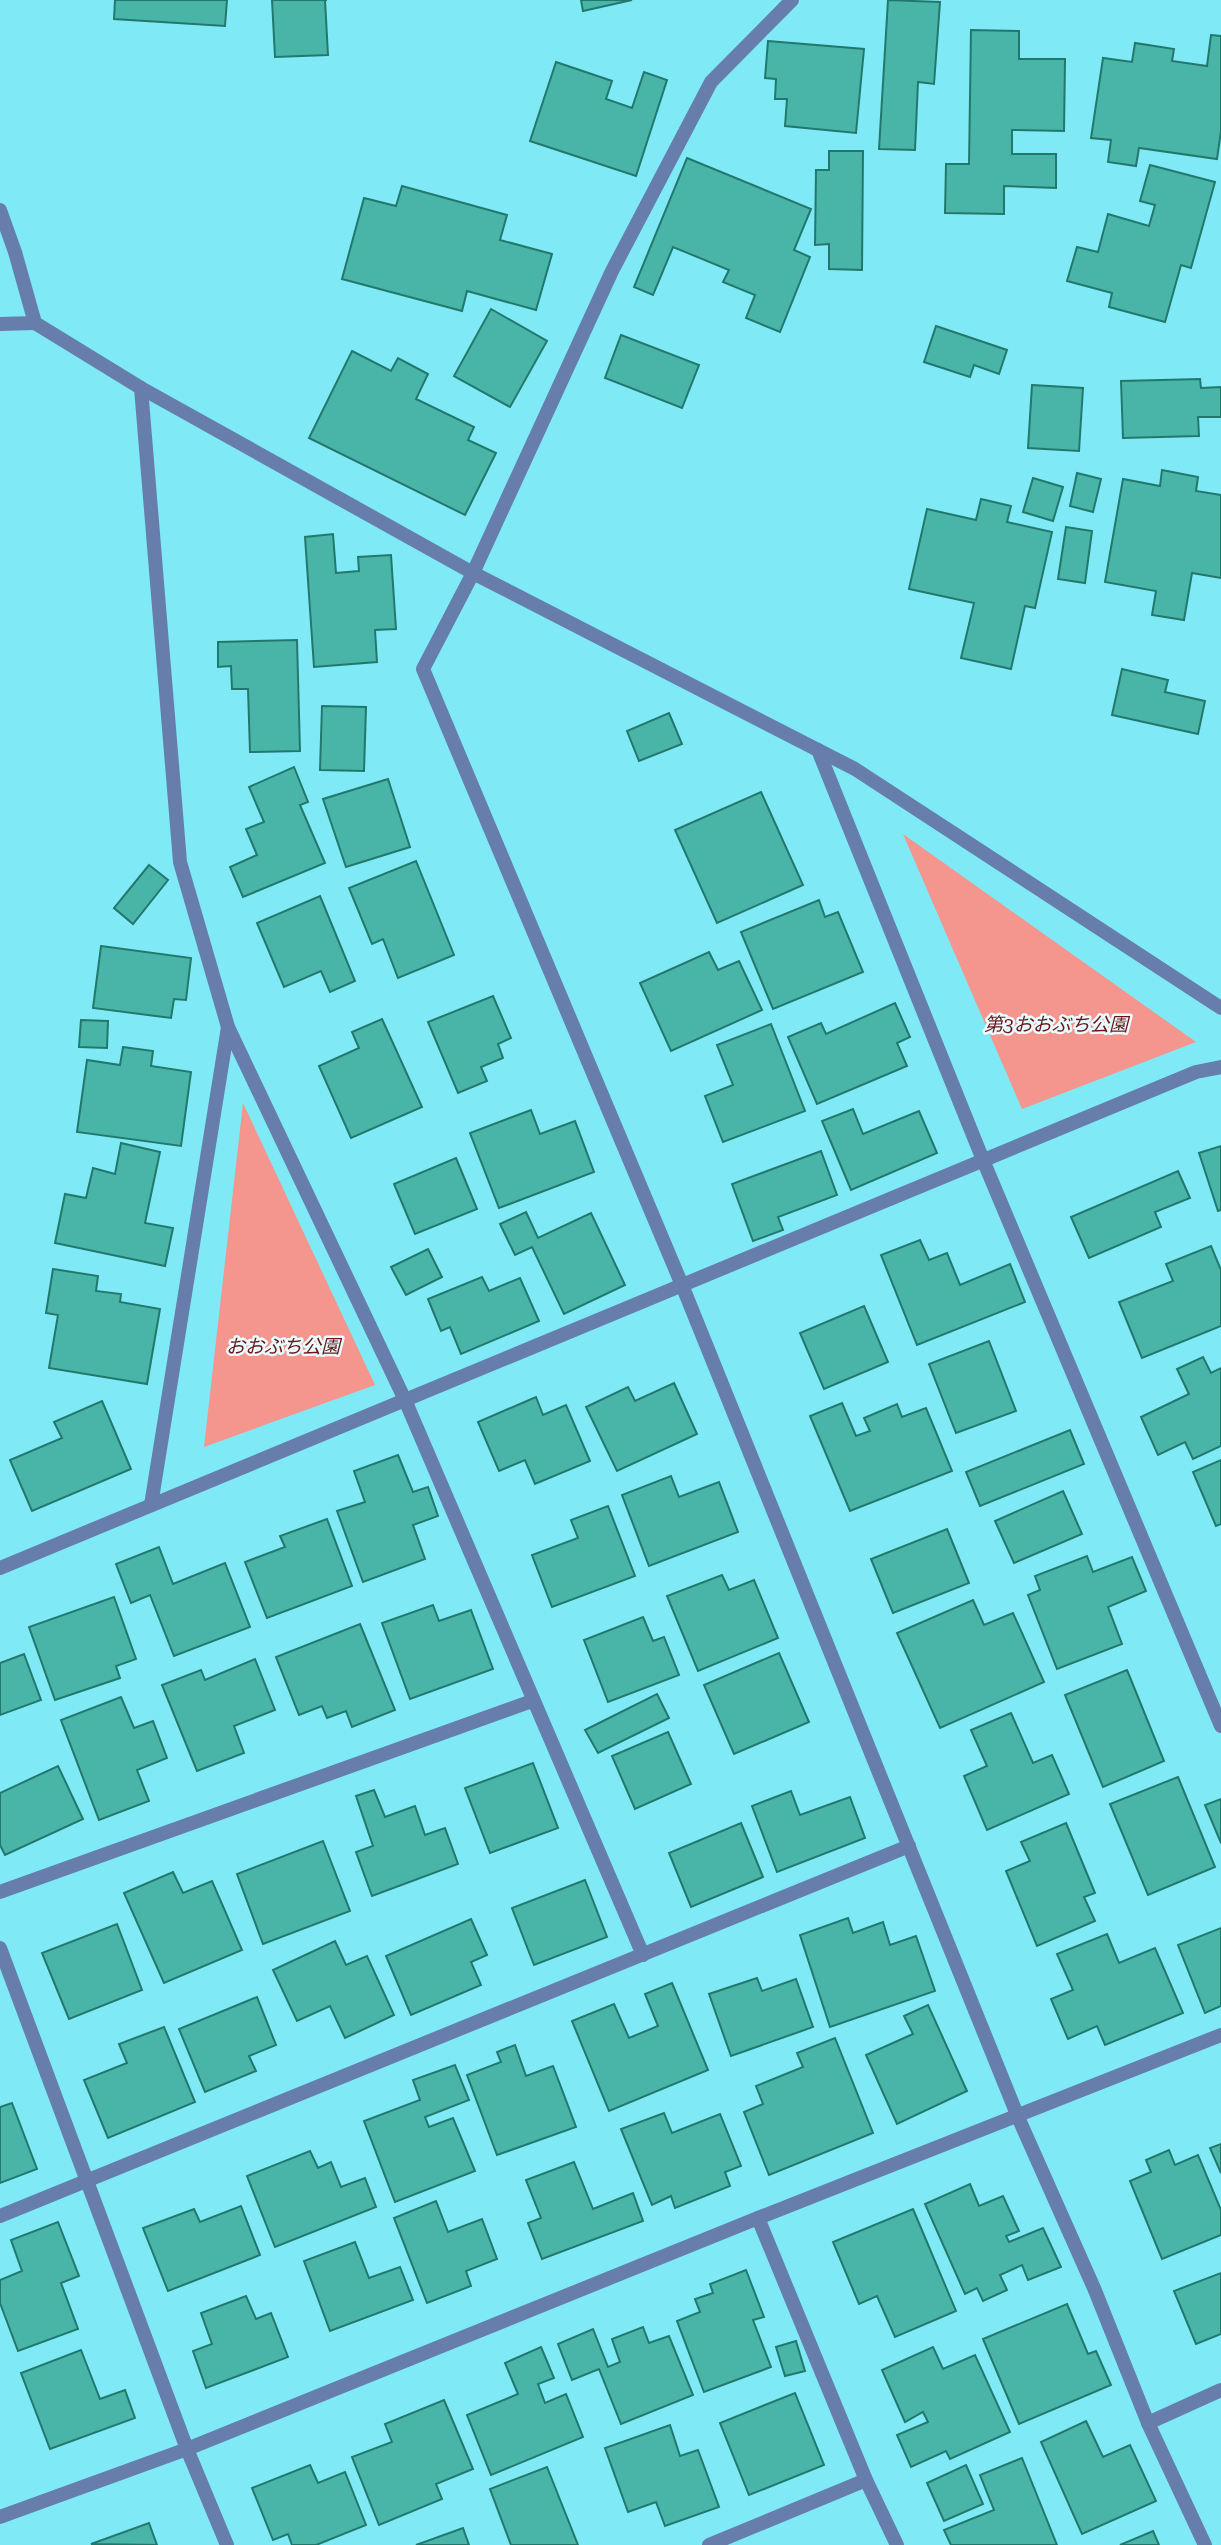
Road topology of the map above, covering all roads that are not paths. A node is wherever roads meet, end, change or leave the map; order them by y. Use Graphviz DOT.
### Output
graph roads {
  1 [pos="792,0"];
  2 [pos="0,210"];
  3 [pos="35,323"];
  4 [pos="0,324"];
  5 [pos="141,388"];
  6 [pos="473,573"];
  7 [pos="818,750"];
  8 [pos="1221,1008"];
  9 [pos="228,1027"];
  10 [pos="1221,1067"];
  11 [pos="983,1160"];
  12 [pos="682,1285"];
  13 [pos="405,1400"];
  14 [pos="151,1505"];
  15 [pos="0,1568"];
  16 [pos="532,1701"];
  17 [pos="1221,1726"];
  18 [pos="909,1846"];
  19 [pos="0,1892"];
  20 [pos="0,1948"];
  21 [pos="643,1955"];
  22 [pos="1221,2035"];
  23 [pos="1018,2117"];
  24 [pos="88,2181"];
  25 [pos="0,2216"];
  26 [pos="758,2218"];
  27 [pos="1221,2390"];
  28 [pos="1148,2423"];
  29 [pos="187,2449"];
  30 [pos="866,2480"];
  31 [pos="0,2517"];
  32 [pos="227,2545"];
  33 [pos="709,2545"];
  34 [pos="897,2545"];
  35 [pos="1205,2545"];
  1 -- 6 [label="street"];
  2 -- 3 [label="street"];
  3 -- 4 [label="street"];
  3 -- 5 [label="street"];
  5 -- 6 [label="street"];
  5 -- 9 [label="street"];
  6 -- 7 [label="street"];
  6 -- 12 [label="street"];
  7 -- 8 [label="street"];
  7 -- 11 [label="street"];
  9 -- 13 [label="street"];
  9 -- 14 [label="street"];
  10 -- 11 [label="street"];
  11 -- 12 [label="street"];
  11 -- 17 [label="street"];
  12 -- 13 [label="street"];
  12 -- 18 [label="street"];
  13 -- 14 [label="street"];
  13 -- 16 [label="street"];
  14 -- 15 [label="street"];
  16 -- 19 [label="street"];
  16 -- 21 [label="street"];
  18 -- 21 [label="street"];
  18 -- 23 [label="street"];
  20 -- 24 [label="street"];
  21 -- 24 [label="street"];
  22 -- 23 [label="street"];
  23 -- 26 [label="street"];
  23 -- 28 [label="street"];
  24 -- 25 [label="street"];
  24 -- 29 [label="street"];
  26 -- 29 [label="street"];
  26 -- 30 [label="street"];
  27 -- 28 [label="street"];
  28 -- 35 [label="street"];
  29 -- 31 [label="street"];
  29 -- 32 [label="street"];
  30 -- 33 [label="street"];
  30 -- 34 [label="street"];
}
